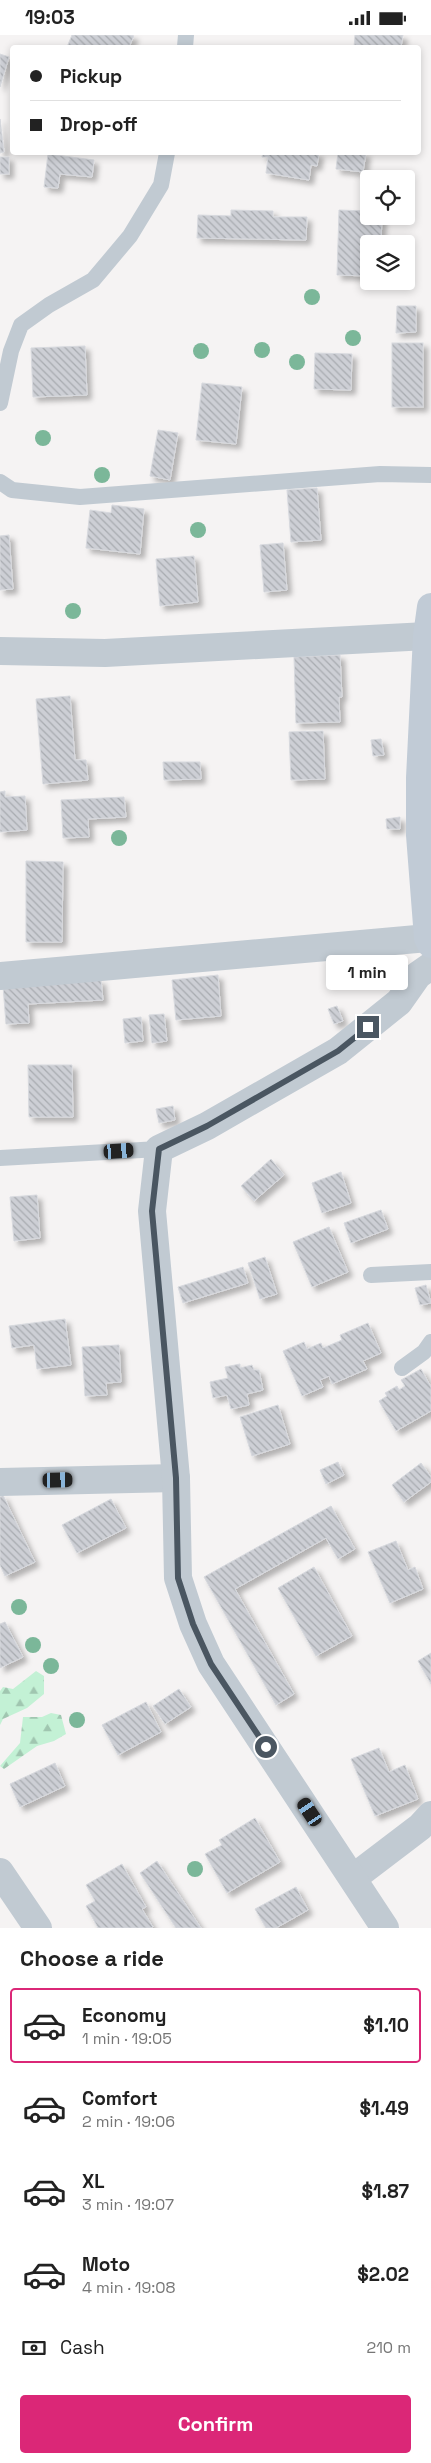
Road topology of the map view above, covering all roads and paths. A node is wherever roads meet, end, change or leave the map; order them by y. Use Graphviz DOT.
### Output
graph roads {
  1 [pos="167,155"];
  2 [pos="0,403"];
  3 [pos="431,475"];
  4 [pos="0,482"];
  5 [pos="431,607"];
  6 [pos="427,636"];
  7 [pos="0,651"];
  8 [pos="426,835"];
  9 [pos="430,941"];
  10 [pos="431,966"];
  11 [pos="0,976"];
  12 [pos="159,1149"];
  13 [pos="0,1158"];
  14 [pos="431,1272"];
  15 [pos="371,1275"];
  16 [pos="431,1342"];
  17 [pos="402,1368"];
  18 [pos="176,1478"];
  19 [pos="0,1481"];
  20 [pos="431,1815"];
  21 [pos="0,1872"];
  22 [pos="353,1878"];
  23 [pos="38,1928"];
  24 [pos="385,1928"];
  1 -- 2 [label="lane"];
  3 -- 4 [label="lane"];
  5 -- 6 [label="main road"];
  6 -- 7 [label="street"];
  6 -- 8 [label="main road"];
  8 -- 9 [label="main road"];
  9 -- 11 [label="street"];
  10 -- 12 [label="street"];
  12 -- 13 [label="lane"];
  12 -- 18 [label="street"];
  14 -- 15 [label="lane"];
  16 -- 17 [label="lane"];
  18 -- 19 [label="street"];
  18 -- 22 [label="street"];
  20 -- 22 [label="street"];
  21 -- 23 [label="street"];
  22 -- 24 [label="street"];
}
